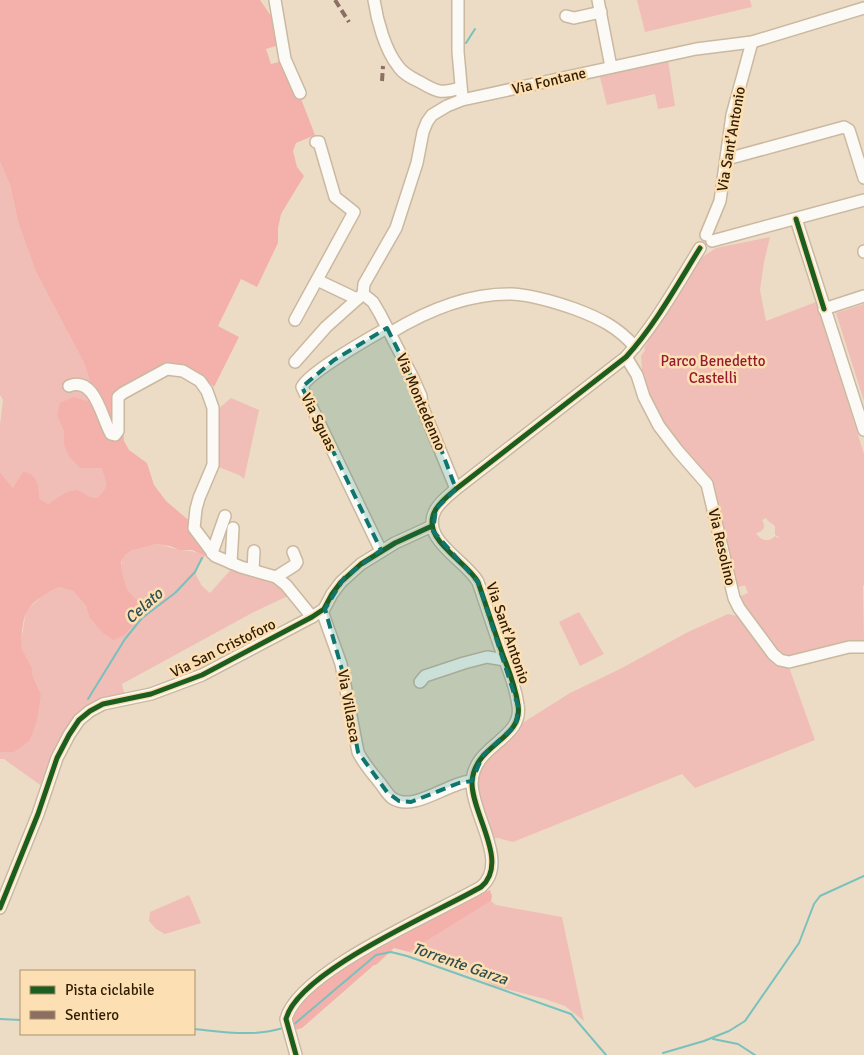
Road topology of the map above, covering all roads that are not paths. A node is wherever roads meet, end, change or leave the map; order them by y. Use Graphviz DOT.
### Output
graph roads {
  1 [pos="275,0"];
  2 [pos="374,0"];
  3 [pos="458,0"];
  4 [pos="598,0"];
  5 [pos="864,8"];
  6 [pos="601,12"];
  7 [pos="371,15"];
  8 [pos="566,16"];
  9 [pos="385,41"];
  10 [pos="752,42"];
  11 [pos="611,67"];
  12 [pos="300,93"];
  13 [pos="461,94"];
  14 [pos="316,142"];
  15 [pos="727,159"];
  16 [pos="862,164"];
  17 [pos="864,178"];
  18 [pos="864,200"];
  19 [pos="796,219"];
  20 [pos="709,238"];
  21 [pos="317,280"];
  22 [pos="360,296"];
  23 [pos="864,296"];
  24 [pos="824,309"];
  25 [pos="295,320"];
  26 [pos="388,330"];
  27 [pos="635,347"];
  28 [pos="626,357"];
  29 [pos="295,362"];
  30 [pos="68,386"];
  31 [pos="864,430"];
  32 [pos="456,489"];
  33 [pos="225,516"];
  34 [pos="432,526"];
  35 [pos="233,528"];
  36 [pos="254,551"];
  37 [pos="381,551"];
  38 [pos="292,552"];
  39 [pos="212,553"];
  40 [pos="231,563"];
  41 [pos="253,570"];
  42 [pos="276,577"];
  43 [pos="322,611"];
  44 [pos="312,617"];
  45 [pos="500,647"];
  46 [pos="864,647"];
  47 [pos="487,657"];
  48 [pos="505,660"];
  49 [pos="421,679"];
  50 [pos="472,782"];
  51 [pos="0,908"];
  52 [pos="296,1055"];
  1 -- 12 [label="street"];
  2 -- 9 [label="street"];
  3 -- 13 [label="street"];
  4 -- 6 [label="street"];
  5 -- 10 [label="street, Via Fontane"];
  6 -- 8 [label="street"];
  6 -- 11 [label="street"];
  7 -- 9 [label="street"];
  9 -- 13 [label="street"];
  10 -- 11 [label="street, Via Fontane"];
  10 -- 15 [label="street, Via Sant'Antonio"];
  11 -- 13 [label="street, Via Fontane"];
  13 -- 22 [label="street, Via Fontane"];
  14 -- 21 [label="street"];
  15 -- 16 [label="street"];
  15 -- 20 [label="street, Via Sant'Antonio"];
  16 -- 17 [label="street"];
  18 -- 19 [label="street"];
  19 -- 20 [label="street"];
  19 -- 24 [label="street"];
  20 -- 27 [label="street, Via Sant'Antonio"];
  21 -- 22 [label="street"];
  21 -- 25 [label="street"];
  22 -- 26 [label="street, Via Montedenno"];
  22 -- 29 [label="street, Via Fontane"];
  23 -- 24 [label="street"];
  24 -- 31 [label="street"];
  26 -- 27 [label="street"];
  26 -- 32 [label="street, Via Montedenno"];
  26 -- 37 [label="street, Via Sguas"];
  27 -- 28 [label="street, Via Sant'Antonio"];
  28 -- 32 [label="street, Via Sant'Antonio"];
  28 -- 46 [label="street, Via Resolino"];
  30 -- 39 [label="street"];
  32 -- 34 [label="street, Via Sant'Antonio"];
  33 -- 39 [label="street"];
  34 -- 37 [label="street, Via San Cristoforo"];
  34 -- 45 [label="street, Via Sant'Antonio"];
  35 -- 40 [label="street"];
  36 -- 41 [label="street"];
  37 -- 43 [label="street, Via San Cristoforo"];
  38 -- 42 [label="street"];
  39 -- 40 [label="street"];
  40 -- 41 [label="street"];
  41 -- 42 [label="street"];
  42 -- 44 [label="street"];
  43 -- 44 [label="street, Via San Cristoforo"];
  43 -- 50 [label="street, Via Villasca"];
  44 -- 51 [label="street, Via San Cristoforo"];
  45 -- 47 [label="street, Via Sant'Antonio"];
  45 -- 48 [label="street, Via Sant'Antonio"];
  47 -- 48 [label="street, Via Sant'Antonio"];
  47 -- 49 [label="street, Via Sant'Antonio"];
  48 -- 50 [label="street, Via Sant'Antonio"];
  50 -- 52 [label="street"];
}
